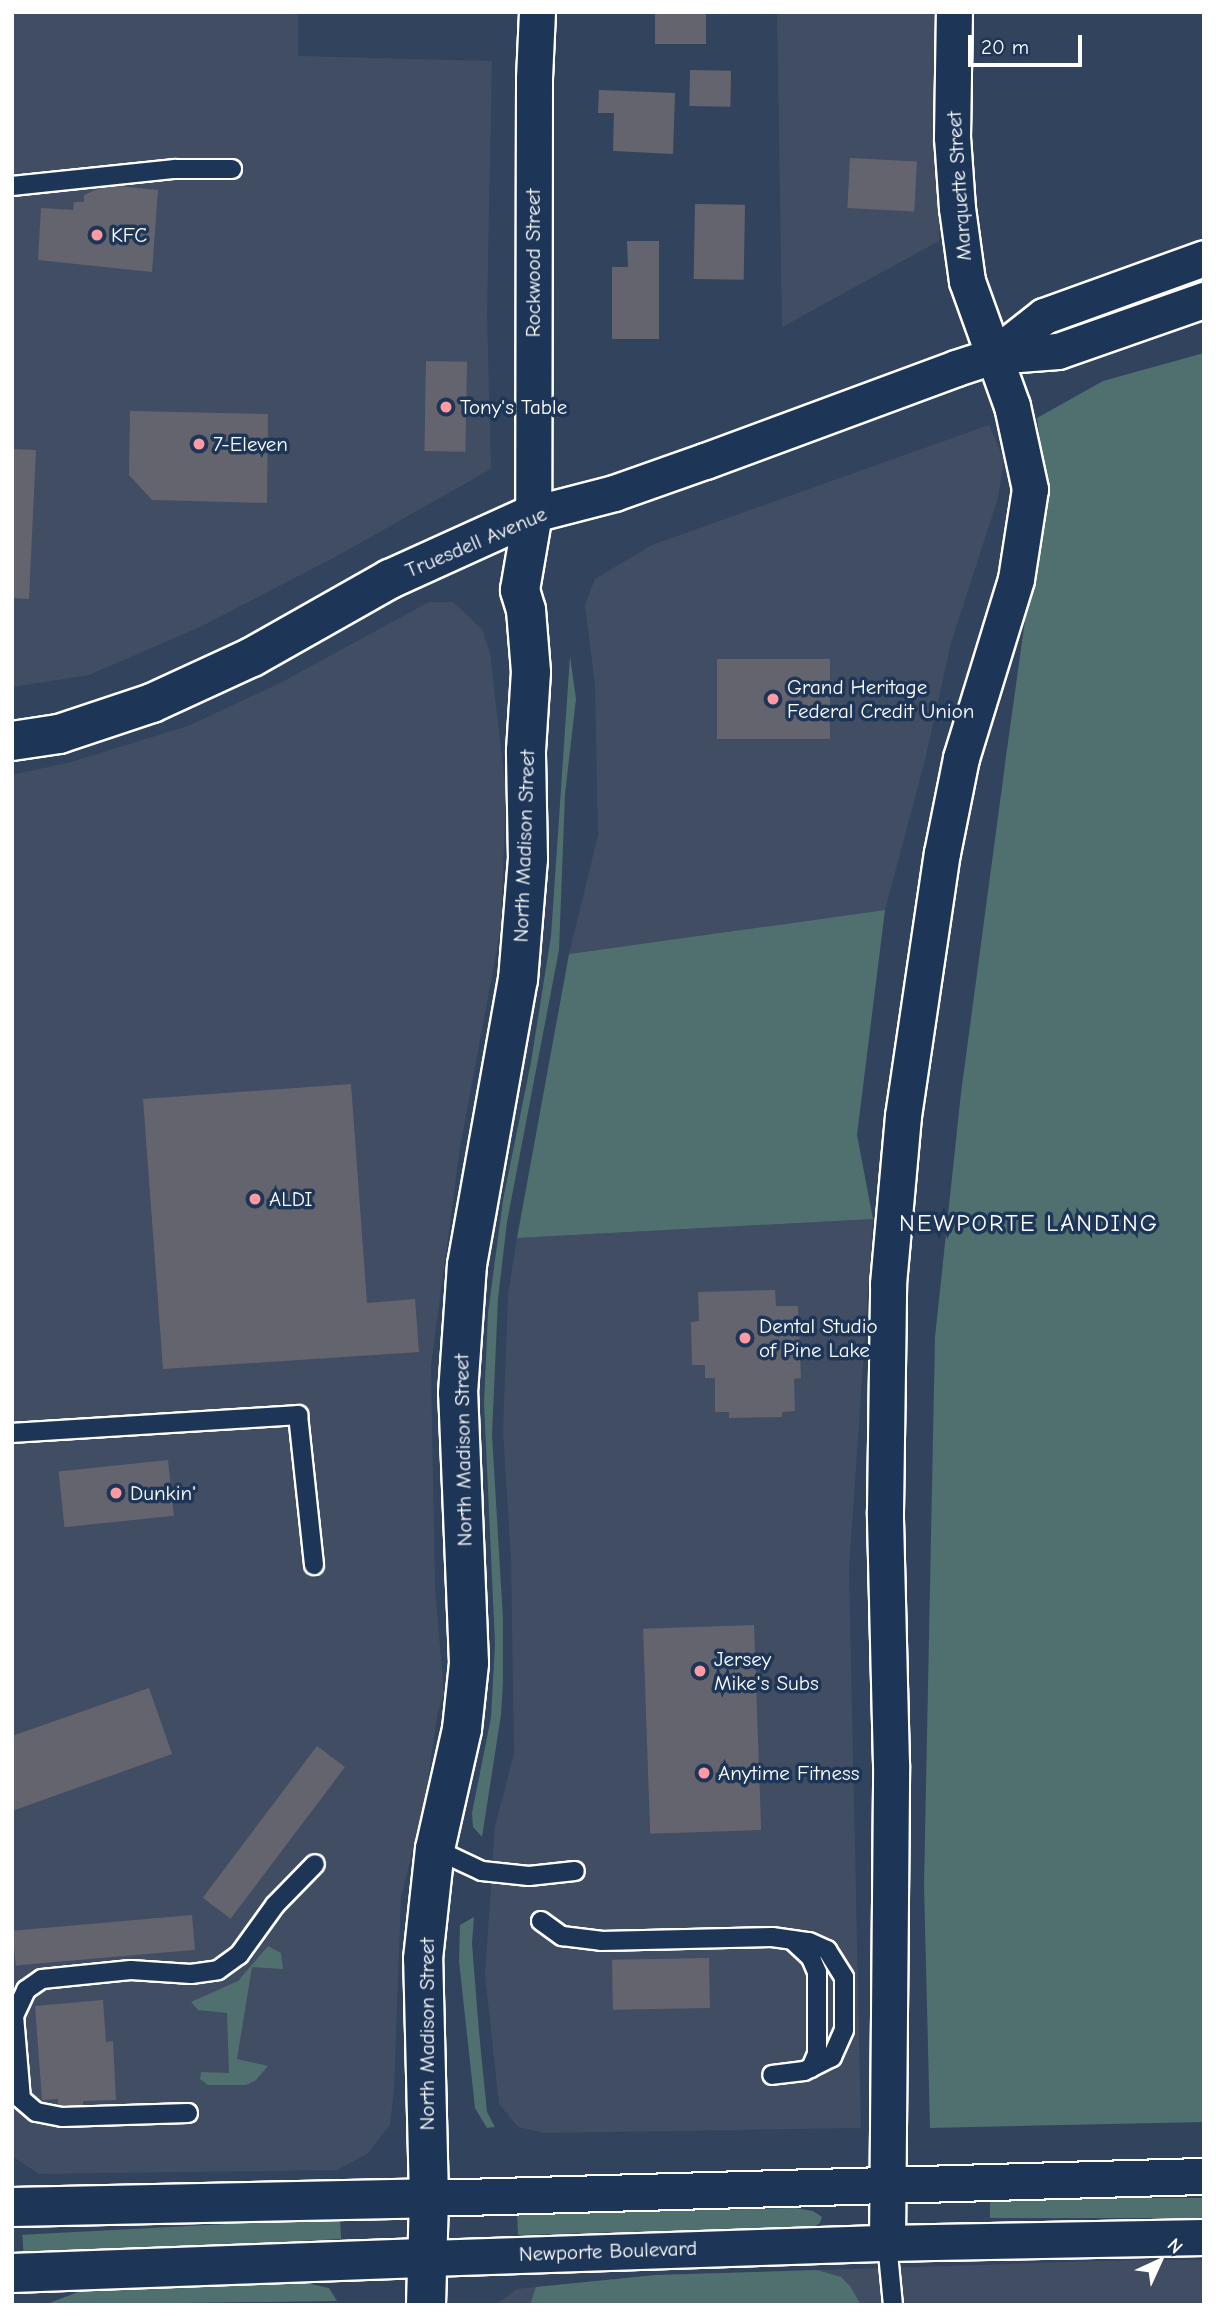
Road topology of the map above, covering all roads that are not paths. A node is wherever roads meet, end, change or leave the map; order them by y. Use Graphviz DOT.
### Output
graph roads {
  1 [pos="537,12"];
  2 [pos="954,12"];
  3 [pos="232,169"];
  4 [pos="12,186"];
  5 [pos="1204,258"];
  6 [pos="1204,300"];
  7 [pos="993,356"];
  8 [pos="533,514"];
  9 [pos="12,741"];
  10 [pos="12,1433"];
  11 [pos="314,1566"];
  12 [pos="435,1849"];
  13 [pos="315,1864"];
  14 [pos="575,1871"];
  15 [pos="541,1921"];
  16 [pos="792,1940"];
  17 [pos="811,2068"];
  18 [pos="772,2075"];
  19 [pos="188,2113"];
  20 [pos="1204,2176"];
  21 [pos="886,2184"];
  22 [pos="429,2198"];
  23 [pos="12,2207"];
  24 [pos="1204,2237"];
  25 [pos="887,2243"];
  26 [pos="429,2258"];
  27 [pos="12,2273"];
  28 [pos="426,2305"];
  29 [pos="893,2305"];
  1 -- 8 [label="street, Rockwood Street"];
  2 -- 7 [label="street, Marquette Street"];
  3 -- 4 [label="lane"];
  5 -- 7 [label="street, Truesdell Avenue"];
  6 -- 7 [label="street, Truesdell Avenue"];
  7 -- 8 [label="street, Truesdell Avenue"];
  7 -- 21 [label="street, Marquette Street"];
  8 -- 9 [label="street, Truesdell Avenue"];
  8 -- 12 [label="street, North Madison Street"];
  10 -- 11 [label="lane"];
  12 -- 14 [label="lane"];
  12 -- 22 [label="street, North Madison Street"];
  13 -- 19 [label="lane"];
  15 -- 16 [label="lane"];
  16 -- 17 [label="lane"];
  16 -- 17 [label="lane"];
  17 -- 18 [label="lane"];
  20 -- 21 [label="street"];
  21 -- 22 [label="street"];
  21 -- 25 [label="street, Marquette Street"];
  22 -- 23 [label="street"];
  22 -- 26 [label="street, North Madison Street"];
  24 -- 25 [label="street, Newporte Boulevard"];
  25 -- 26 [label="street, Newporte Boulevard"];
  25 -- 29 [label="lane"];
  26 -- 27 [label="street, Newporte Boulevard"];
  26 -- 28 [label="street, North Madison Street"];
}
